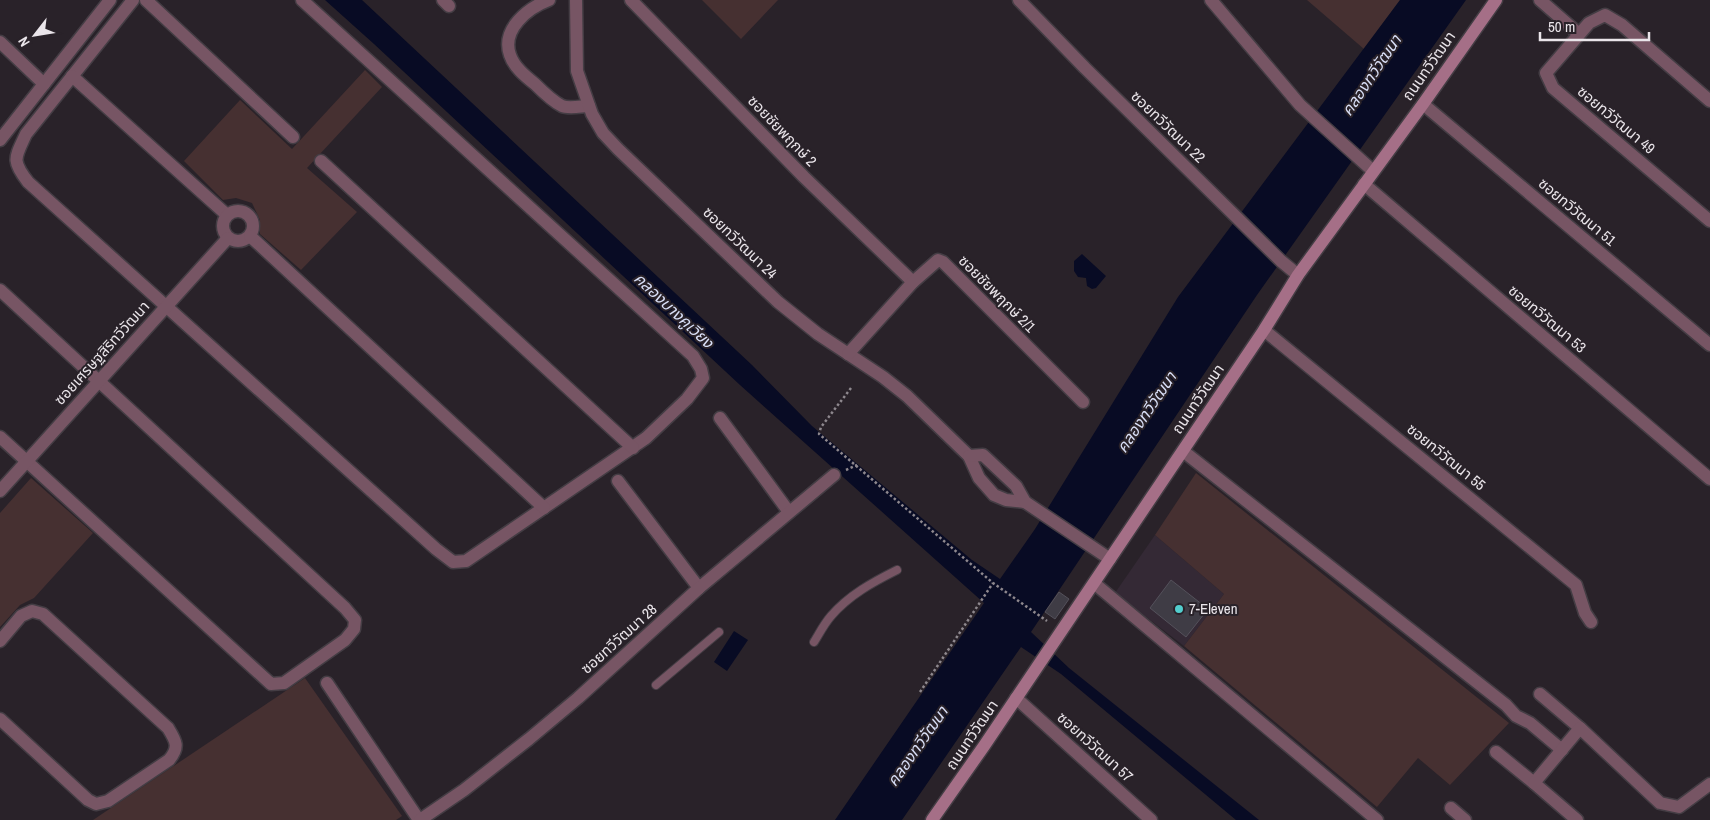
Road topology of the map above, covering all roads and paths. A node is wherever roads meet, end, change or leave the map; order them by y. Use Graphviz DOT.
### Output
graph roads {
  1 [pos="133,0"];
  2 [pos="146,0"];
  3 [pos="302,0"];
  4 [pos="549,0"];
  5 [pos="576,0"];
  6 [pos="631,0"];
  7 [pos="1018,0"];
  8 [pos="1211,0"];
  9 [pos="1496,0"];
  10 [pos="1540,0"];
  11 [pos="107,1"];
  12 [pos="1579,34"];
  13 [pos="0,42"];
  14 [pos="72,76"];
  15 [pos="44,84"];
  16 [pos="1710,101"];
  17 [pos="1423,104"];
  18 [pos="589,106"];
  19 [pos="293,137"];
  20 [pos="0,140"];
  21 [pos="321,161"];
  22 [pos="1373,171"];
  23 [pos="1364,184"];
  24 [pos="227,215"];
  25 [pos="1710,221"];
  26 [pos="250,236"];
  27 [pos="228,238"];
  28 [pos="1298,275"];
  29 [pos="913,282"];
  30 [pos="0,290"];
  31 [pos="166,306"];
  32 [pos="1264,330"];
  33 [pos="1710,346"];
  34 [pos="848,354"];
  35 [pos="99,381"];
  36 [pos="851,388"];
  37 [pos="1083,402"];
  38 [pos="720,418"];
  39 [pos="0,437"];
  40 [pos="633,448"];
  41 [pos="1183,451"];
  42 [pos="969,456"];
  43 [pos="26,461"];
  44 [pos="834,475"];
  45 [pos="1710,479"];
  46 [pos="618,481"];
  47 [pos="0,491"];
  48 [pos="1025,502"];
  49 [pos="544,508"];
  50 [pos="789,512"];
  51 [pos="1110,559"];
  52 [pos="898,570"];
  53 [pos="1094,583"];
  54 [pos="994,584"];
  55 [pos="699,588"];
  56 [pos="1047,622"];
  57 [pos="1591,622"];
  58 [pos="719,632"];
  59 [pos="0,640"];
  60 [pos="814,642"];
  61 [pos="327,683"];
  62 [pos="656,685"];
  63 [pos="920,692"];
  64 [pos="1540,694"];
  65 [pos="1016,698"];
  66 [pos="0,719"];
  67 [pos="1580,728"];
  68 [pos="1562,750"];
  69 [pos="1496,752"];
  70 [pos="1534,782"];
  71 [pos="1710,784"];
  72 [pos="1451,808"];
  73 [pos="420,820"];
  74 [pos="932,820"];
  75 [pos="1151,820"];
  76 [pos="1377,820"];
  77 [pos="1465,820"];
  78 [pos="1576,820"];
  1 -- 14 [label="street"];
  2 -- 19 [label="street"];
  3 -- 40 [label="street"];
  4 -- 18 [label="street"];
  5 -- 18 [label="street, ซอยทวีวัฒนา 24"];
  6 -- 29 [label="street, ซอยชัยพฤกษ์ 2"];
  7 -- 28 [label="street, ซอยทวีวัฒนา 22"];
  8 -- 22 [label="street"];
  9 -- 17 [label="main road, ถนนทวีวัฒนา"];
  10 -- 12 [label="street"];
  11 -- 15 [label="street"];
  12 -- 16 [label="street, ซอยทวีวัฒนา 49"];
  12 -- 25 [label="street, ซอยทวีวัฒนา 49"];
  13 -- 15 [label="street"];
  14 -- 24 [label="street"];
  14 -- 31 [label="street"];
  15 -- 20 [label="street"];
  17 -- 22 [label="main road, ถนนทวีวัฒนา"];
  17 -- 33 [label="street, ซอยทวีวัฒนา 51"];
  18 -- 34 [label="street, ซอยทวีวัฒนา 24"];
  21 -- 40 [label="street"];
  22 -- 23 [label="main road, ถนนทวีวัฒนา"];
  23 -- 28 [label="main road, ถนนทวีวัฒนา"];
  23 -- 45 [label="street, ซอยทวีวัฒนา 53"];
  24 -- 26 [label="street"];
  24 -- 27 [label="street"];
  26 -- 27 [label="street"];
  26 -- 49 [label="street"];
  27 -- 31 [label="street, ซอยเศรษฐสิริทวีวัฒนา"];
  28 -- 32 [label="main road, ถนนทวีวัฒนา"];
  29 -- 34 [label="street, ซอยชัยพฤกษ์ 2/1"];
  29 -- 37 [label="street, ซอยชัยพฤกษ์ 2/1"];
  30 -- 35 [label="street"];
  31 -- 35 [label="street, ซอยเศรษฐสิริทวีวัฒนา"];
  31 -- 49 [label="street"];
  32 -- 41 [label="main road, ถนนทวีวัฒนา"];
  32 -- 57 [label="street, ซอยทวีวัฒนา 55"];
  34 -- 42 [label="street, ซอยทวีวัฒนา 24"];
  35 -- 43 [label="street, ซอยเศรษฐสิริทวีวัฒนา"];
  35 -- 43 [label="street"];
  36 -- 54 [label="path"];
  38 -- 50 [label="street"];
  39 -- 43 [label="street"];
  40 -- 49 [label="street"];
  41 -- 51 [label="main road, ถนนทวีวัฒนา"];
  41 -- 68 [label="street"];
  42 -- 48 [label="street, ซอยทวีวัฒนา 24"];
  42 -- 48 [label="street, ซอยทวีวัฒนา 24"];
  43 -- 47 [label="street, ซอยเศรษฐสิริทวีวัฒนา"];
  44 -- 50 [label="street, ซอยทวีวัฒนา 28"];
  46 -- 55 [label="street"];
  48 -- 51 [label="street, ซอยทวีวัฒนา 24"];
  50 -- 55 [label="street, ซอยทวีวัฒนา 28"];
  51 -- 53 [label="main road, ถนนทวีวัฒนา"];
  52 -- 60 [label="lane"];
  53 -- 65 [label="main road, ถนนทวีวัฒนา"];
  53 -- 76 [label="street"];
  54 -- 56 [label="path"];
  54 -- 63 [label="path"];
  55 -- 73 [label="street, ซอยทวีวัฒนา 28"];
  58 -- 62 [label="lane"];
  59 -- 66 [label="street"];
  61 -- 73 [label="street"];
  64 -- 67 [label="street"];
  65 -- 74 [label="main road, ถนนทวีวัฒนา"];
  65 -- 75 [label="street, ซอยทวีวัฒนา 57"];
  67 -- 68 [label="street"];
  67 -- 71 [label="street"];
  68 -- 70 [label="street"];
  69 -- 70 [label="street"];
  70 -- 78 [label="street"];
  72 -- 77 [label="street"];
}
